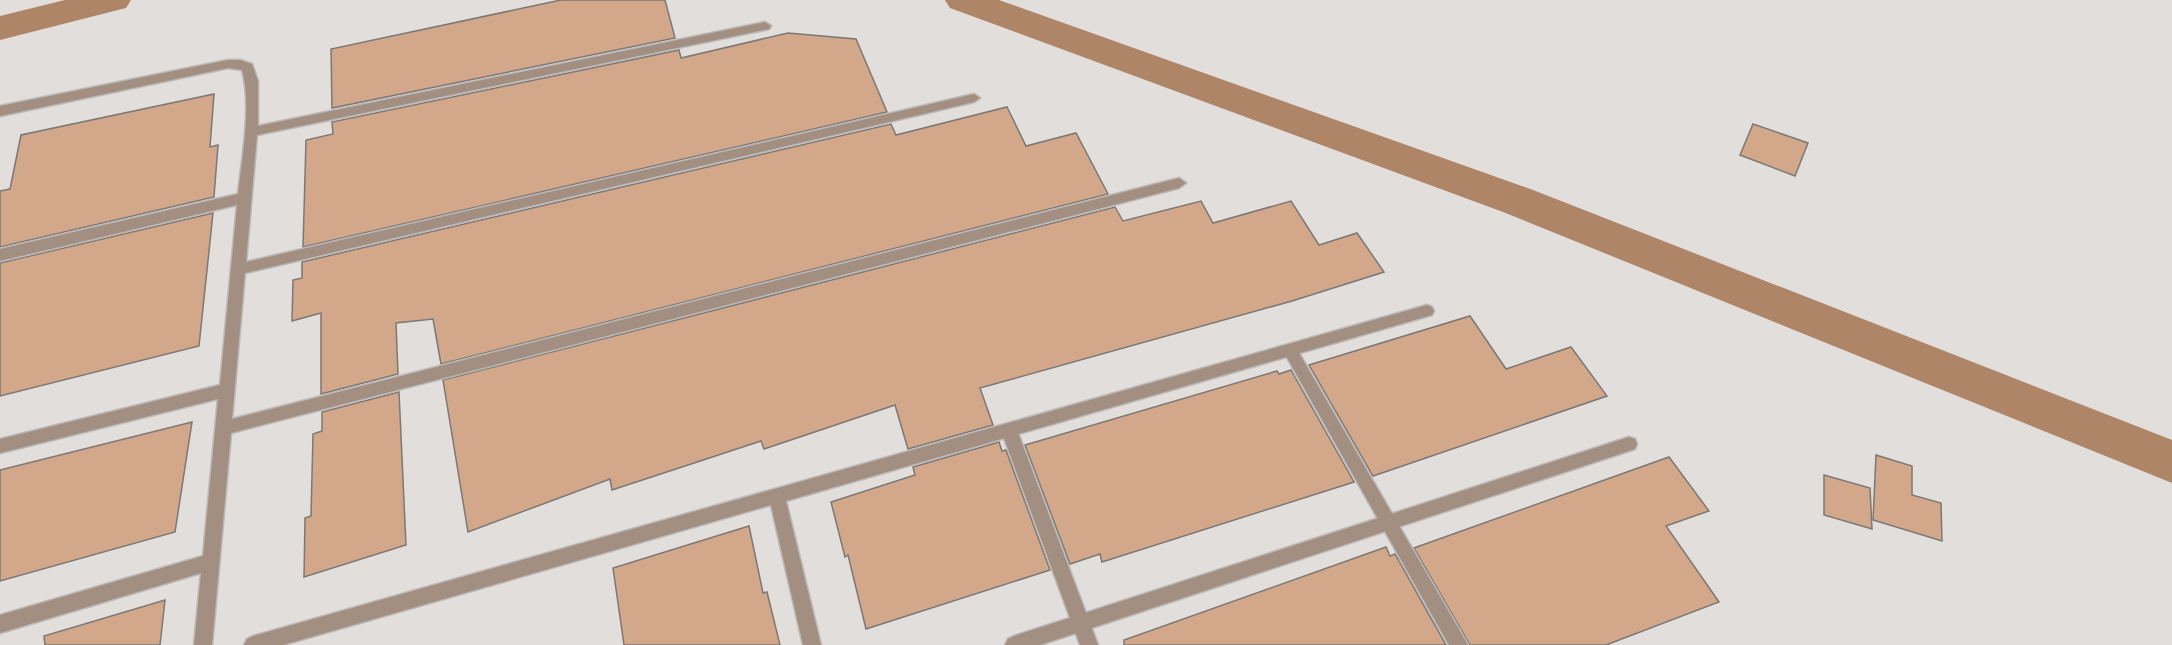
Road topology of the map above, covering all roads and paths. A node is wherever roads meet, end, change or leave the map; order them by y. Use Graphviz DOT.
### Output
graph roads {
  1 [pos="765,26"];
  2 [pos="974,98"];
  3 [pos="0,111"];
  4 [pos="251,132"];
  5 [pos="1179,183"];
  6 [pos="245,198"];
  7 [pos="0,255"];
  8 [pos="238,268"];
  9 [pos="1427,311"];
  10 [pos="1290,350"];
  11 [pos="227,390"];
  12 [pos="223,428"];
  13 [pos="1009,430"];
  14 [pos="1629,444"];
  15 [pos="0,446"];
  16 [pos="777,496"];
  17 [pos="1390,522"];
  18 [pos="211,562"];
  19 [pos="1081,623"];
  20 [pos="0,624"];
  21 [pos="203,645"];
  22 [pos="253,645"];
  23 [pos="812,645"];
  24 [pos="1014,645"];
  25 [pos="1089,645"];
  26 [pos="1459,645"];
  1 -- 4 [label="street"];
  2 -- 8 [label="street"];
  3 -- 4 [label="street"];
  4 -- 6 [label="street"];
  5 -- 12 [label="street"];
  6 -- 7 [label="street"];
  6 -- 8 [label="street"];
  8 -- 11 [label="street"];
  9 -- 10 [label="street"];
  10 -- 13 [label="street"];
  10 -- 17 [label="street"];
  11 -- 12 [label="street"];
  11 -- 15 [label="street"];
  12 -- 18 [label="street"];
  13 -- 16 [label="street"];
  13 -- 19 [label="street"];
  14 -- 17 [label="street"];
  16 -- 22 [label="street"];
  16 -- 23 [label="street"];
  17 -- 19 [label="street"];
  17 -- 26 [label="street"];
  18 -- 20 [label="street"];
  18 -- 21 [label="street"];
  19 -- 24 [label="street"];
  19 -- 25 [label="street"];
}
